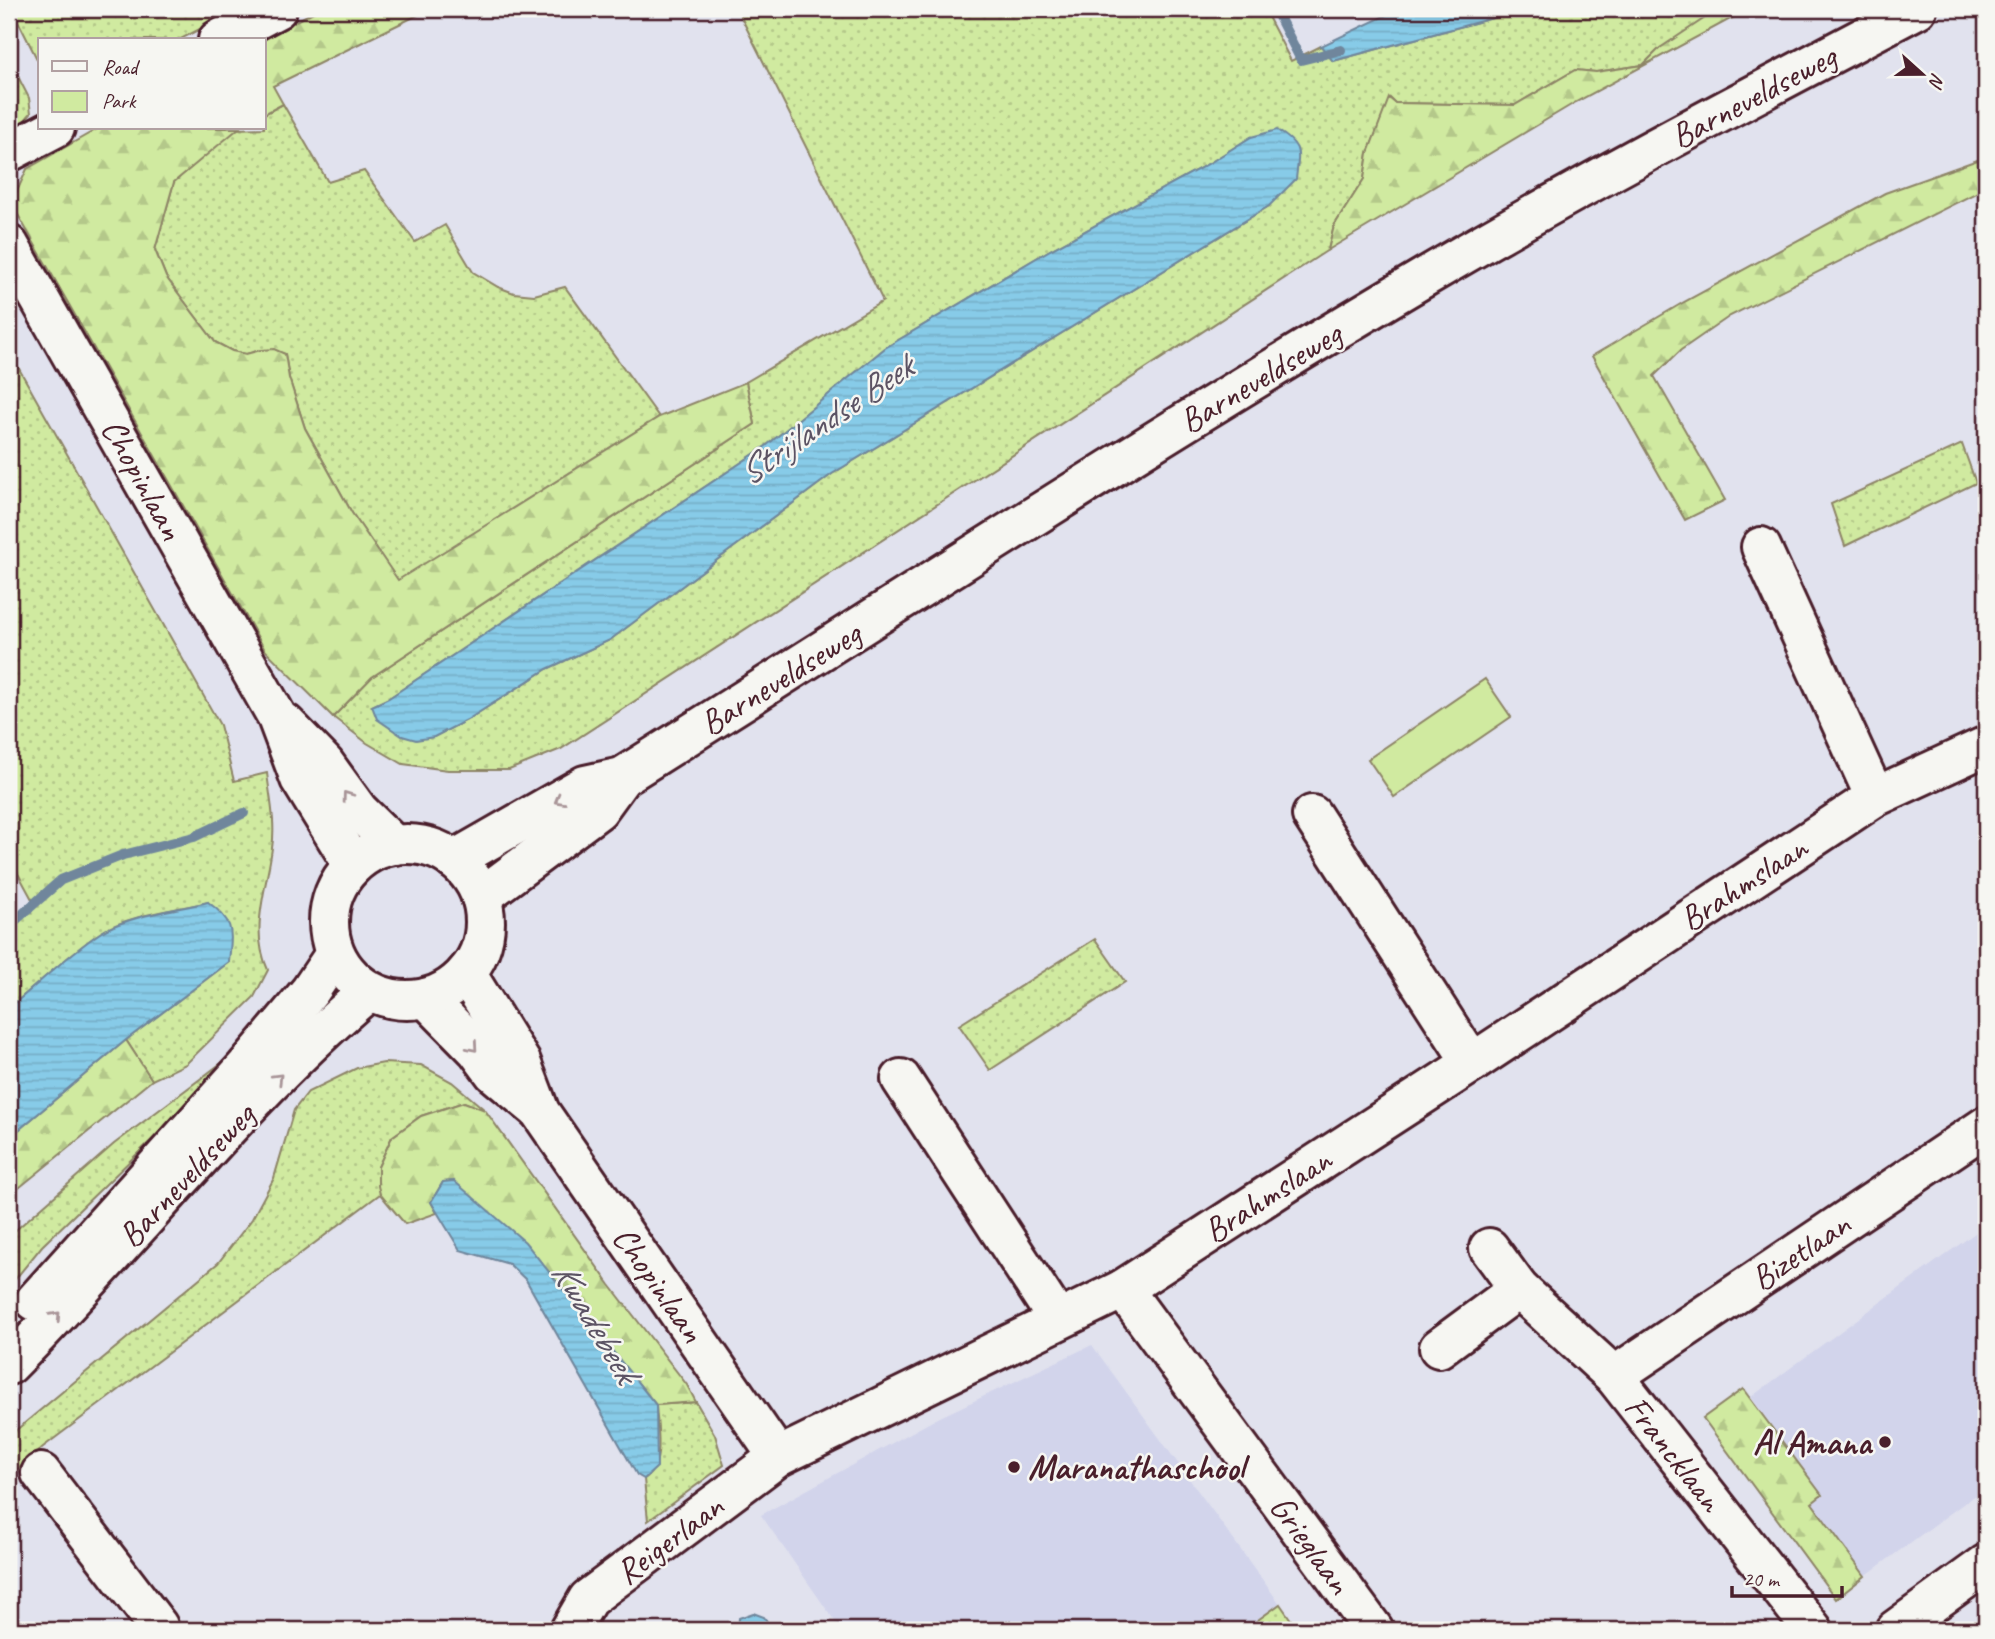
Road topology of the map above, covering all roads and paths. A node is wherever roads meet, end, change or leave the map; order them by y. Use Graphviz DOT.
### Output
graph roads {
  1 [pos="277,9"];
  2 [pos="1917,9"];
  3 [pos="222,38"];
  4 [pos="51,130"];
  5 [pos="9,152"];
  6 [pos="9,245"];
  7 [pos="1760,547"];
  8 [pos="276,715"];
  9 [pos="1986,746"];
  10 [pos="622,778"];
  11 [pos="1875,797"];
  12 [pos="1312,815"];
  13 [pos="394,845"];
  14 [pos="454,860"];
  15 [pos="353,865"];
  16 [pos="481,897"];
  17 [pos="335,954"];
  18 [pos="466,973"];
  19 [pos="369,990"];
  20 [pos="426,998"];
  21 [pos="1472,1063"];
  22 [pos="901,1079"];
  23 [pos="540,1112"];
  24 [pos="1986,1126"];
  25 [pos="1489,1248"];
  26 [pos="1123,1289"];
  27 [pos="1519,1289"];
  28 [pos="1058,1320"];
  29 [pos="9,1329"];
  30 [pos="1439,1348"];
  31 [pos="9,1365"];
  32 [pos="1614,1376"];
  33 [pos="778,1457"];
  34 [pos="41,1473"];
  35 [pos="1986,1564"];
  36 [pos="159,1629"];
  37 [pos="570,1630"];
  38 [pos="1374,1630"];
  39 [pos="1813,1630"];
  40 [pos="1895,1630"];
  1 -- 3 [label="street"];
  2 -- 10 [label="street, Barneveldseweg"];
  4 -- 5 [label="street"];
  6 -- 8 [label="street, Chopinlaan"];
  7 -- 11 [label="street"];
  13 -- 8 [label="street, Chopinlaan, one-way"];
  8 -- 15 [label="street, Chopinlaan"];
  9 -- 11 [label="street, Brahmslaan"];
  10 -- 14 [label="street, Barneveldseweg, one-way"];
  10 -- 16 [label="street, Barneveldseweg"];
  11 -- 21 [label="street, Brahmslaan"];
  12 -- 21 [label="street"];
  13 -- 14 [label="street"];
  13 -- 15 [label="street"];
  14 -- 16 [label="street"];
  15 -- 17 [label="street"];
  16 -- 18 [label="street"];
  17 -- 19 [label="street"];
  17 -- 29 [label="street, Barneveldseweg"];
  18 -- 20 [label="street"];
  18 -- 23 [label="street, Chopinlaan"];
  19 -- 20 [label="street"];
  31 -- 19 [label="street, Barneveldseweg, one-way"];
  20 -- 23 [label="street, Chopinlaan, one-way"];
  21 -- 26 [label="street, Brahmslaan"];
  22 -- 28 [label="street"];
  23 -- 33 [label="street, Chopinlaan"];
  24 -- 32 [label="street, Bizetlaan"];
  25 -- 27 [label="street, Francklaan"];
  26 -- 28 [label="street, Brahmslaan"];
  26 -- 38 [label="street, Grieglaan"];
  27 -- 30 [label="street"];
  27 -- 32 [label="street, Francklaan"];
  28 -- 33 [label="street, Brahmslaan"];
  32 -- 39 [label="street, Francklaan"];
  33 -- 37 [label="street, Reigerlaan"];
  34 -- 36 [label="street"];
  35 -- 40 [label="street"];
}
